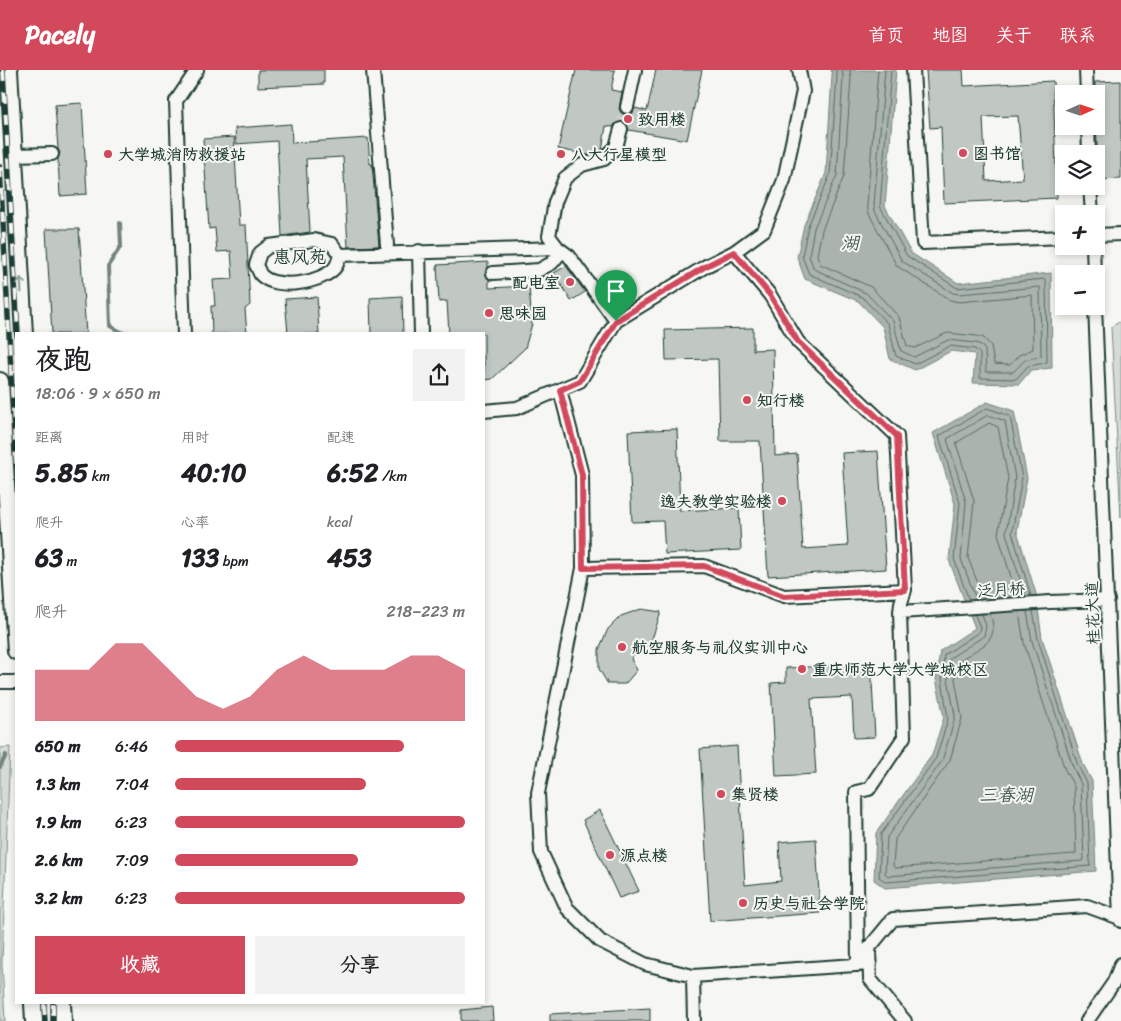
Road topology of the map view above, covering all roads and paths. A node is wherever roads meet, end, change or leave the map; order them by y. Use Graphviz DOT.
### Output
graph roads {
  1 [pos="9,70"];
  2 [pos="13,70"];
  3 [pos="197,70"];
  4 [pos="373,70"];
  5 [pos="635,70"];
  6 [pos="799,70"];
  7 [pos="913,70"];
  8 [pos="1086,70"];
  9 [pos="1087,85"];
  10 [pos="10,89"];
  11 [pos="627,107"];
  12 [pos="621,129"];
  13 [pos="52,154"];
  14 [pos="14,155"];
  15 [pos="1121,234"];
  16 [pos="1105,235"];
  17 [pos="1055,237"];
  18 [pos="387,246"];
  19 [pos="560,250"];
  20 [pos="419,251"];
  21 [pos="734,252"];
  22 [pos="340,255"];
  23 [pos="492,273"];
  24 [pos="1095,315"];
  25 [pos="616,321"];
  26 [pos="24,332"];
  27 [pos="184,332"];
  28 [pos="421,332"];
  29 [pos="0,381"];
  30 [pos="560,390"];
  31 [pos="485,411"];
  32 [pos="583,568"];
  33 [pos="905,590"];
  34 [pos="1108,600"];
  35 [pos="900,612"];
  36 [pos="15,634"];
  37 [pos="0,682"];
  38 [pos="15,682"];
  39 [pos="1121,919"];
  40 [pos="1121,964"];
  41 [pos="864,965"];
  42 [pos="693,976"];
  43 [pos="33,1004"];
  44 [pos="62,1004"];
  45 [pos="34,1021"];
  46 [pos="63,1021"];
  47 [pos="694,1021"];
  48 [pos="905,1021"];
  49 [pos="1087,1021"];
  1 -- 10 [label="main road"];
  2 -- 10 [label="street"];
  3 -- 27 [label="street"];
  4 -- 18 [label="street"];
  5 -- 11 [label="street"];
  6 -- 21 [label="street"];
  7 -- 17 [label="street"];
  8 -- 9 [label="street"];
  10 -- 14 [label="main road"];
  12 -- 19 [label="street"];
  13 -- 14 [label="street"];
  26 -- 14 [label="main road, one-way"];
  15 -- 16 [label="street"];
  19 -- 20 [label="street"];
  19 -- 23 [label="street"];
  19 -- 25 [label="street"];
  20 -- 22 [label="street"];
  20 -- 28 [label="street"];
  21 -- 25 [label="street"];
  21 -- 33 [label="street"];
  22 -- 22 [label="street"];
  24 -- 34 [label="street, 桂花大道"];
  25 -- 30 [label="street"];
  29 -- 36 [label="main road"];
  30 -- 31 [label="street"];
  30 -- 32 [label="street"];
  32 -- 33 [label="street"];
  32 -- 42 [label="street"];
  33 -- 35 [label="street"];
  34 -- 35 [label="street, 泛月桥"];
  34 -- 39 [label="street, 桂花大道"];
  35 -- 41 [label="street"];
  37 -- 38 [label="street"];
  39 -- 41 [label="street"];
  40 -- 49 [label="street"];
  41 -- 42 [label="street"];
  41 -- 48 [label="street"];
  42 -- 47 [label="street"];
  43 -- 45 [label="main road"];
  44 -- 46 [label="main road"];
}
